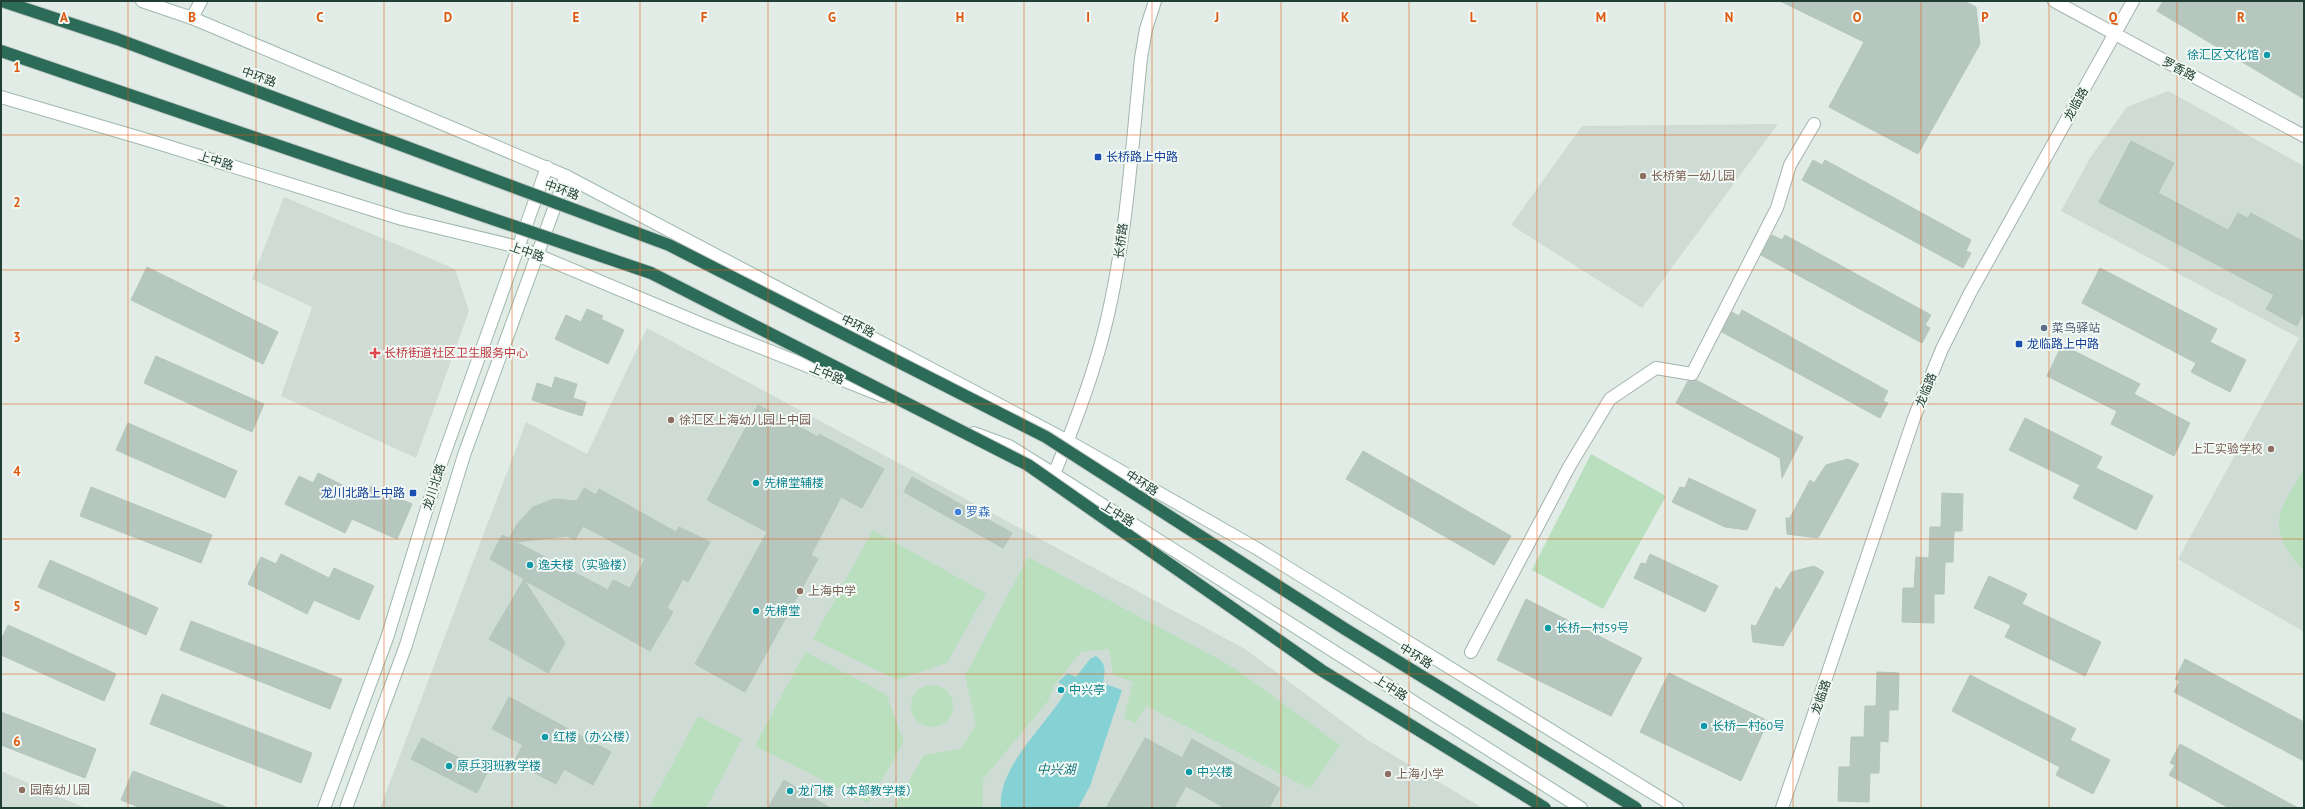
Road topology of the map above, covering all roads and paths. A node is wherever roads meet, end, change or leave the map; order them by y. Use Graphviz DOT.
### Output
graph roads {
  1 [pos="2,1"];
  2 [pos="142,1"];
  3 [pos="201,1"];
  4 [pos="1155,1"];
  5 [pos="2054,1"];
  6 [pos="2133,1"];
  7 [pos="192,18"];
  8 [pos="2115,34"];
  9 [pos="1,51"];
  10 [pos="1,97"];
  11 [pos="1814,124"];
  12 [pos="2304,136"];
  13 [pos="547,167"];
  14 [pos="566,176"];
  15 [pos="518,247"];
  16 [pos="537,254"];
  17 [pos="1068,441"];
  18 [pos="1054,474"];
  19 [pos="1472,652"];
  20 [pos="324,808"];
  21 [pos="346,808"];
  22 [pos="1545,808"];
  23 [pos="1581,808"];
  24 [pos="1636,808"];
  25 [pos="1677,808"];
  26 [pos="1782,808"];
  1 -- 24 [label="highway, 中环路, bridge"];
  2 -- 7 [label="street"];
  3 -- 7 [label="street"];
  4 -- 17 [label="street, 长桥路"];
  5 -- 8 [label="street, 罗香路"];
  6 -- 8 [label="street, 龙临路"];
  7 -- 13 [label="street"];
  8 -- 12 [label="street, 罗香路"];
  8 -- 26 [label="street, 龙临路"];
  9 -- 22 [label="highway, bridge"];
  10 -- 15 [label="street, 上中路"];
  11 -- 19 [label="street"];
  13 -- 14 [label="street"];
  13 -- 15 [label="street, 龙川北路"];
  14 -- 16 [label="street, 龙川北路"];
  14 -- 17 [label="street"];
  15 -- 16 [label="street, 上中路"];
  15 -- 20 [label="street, 龙川北路"];
  16 -- 18 [label="street, 上中路"];
  16 -- 21 [label="street, 龙川北路"];
  17 -- 18 [label="street, 长桥路"];
  17 -- 25 [label="street"];
  18 -- 23 [label="street, 上中路"];
}
